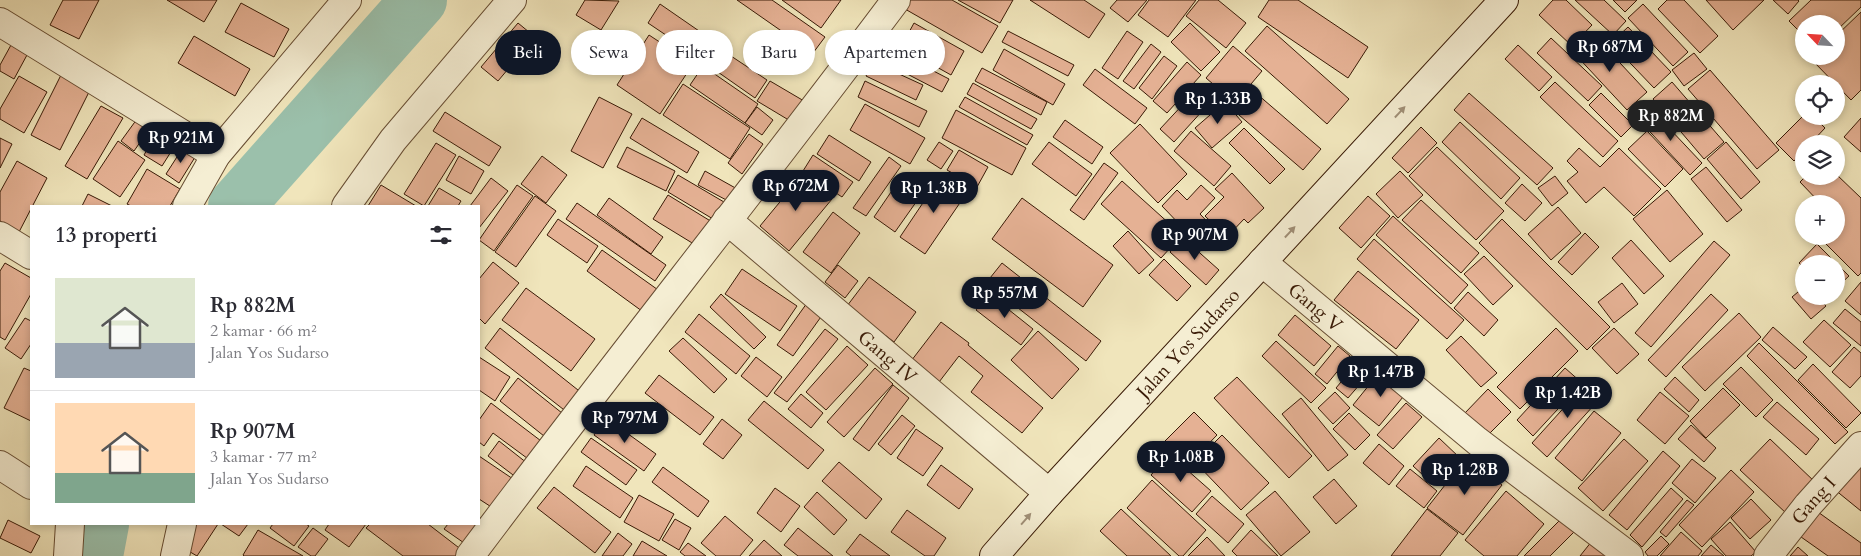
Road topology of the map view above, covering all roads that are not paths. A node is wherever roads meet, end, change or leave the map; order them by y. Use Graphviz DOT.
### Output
graph roads {
  1 [pos="512,0"];
  2 [pos="896,0"];
  3 [pos="1504,0"];
  4 [pos="343,1"];
  5 [pos="0,22"];
  6 [pos="216,156"];
  7 [pos="187,205"];
  8 [pos="347,205"];
  9 [pos="727,220"];
  10 [pos="0,236"];
  11 [pos="30,254"];
  12 [pos="1262,262"];
  13 [pos="1861,446"];
  14 [pos="0,465"];
  15 [pos="30,483"];
  16 [pos="1049,493"];
  17 [pos="70,525"];
  18 [pos="182,525"];
  19 [pos="68,556"];
  20 [pos="175,556"];
  21 [pos="470,556"];
  22 [pos="994,556"];
  23 [pos="1629,556"];
  24 [pos="1768,556"];
  1 -- 8 [label="street"];
  2 -- 9 [label="street"];
  12 -- 3 [label="street, Jalan Yos Sudarso, one-way"];
  4 -- 6 [label="street"];
  5 -- 6 [label="street"];
  6 -- 7 [label="street"];
  9 -- 16 [label="street, Gang IV"];
  9 -- 21 [label="street"];
  10 -- 11 [label="street"];
  12 -- 16 [label="street, Jalan Yos Sudarso"];
  12 -- 23 [label="street, Gang V"];
  13 -- 24 [label="street, Gang I"];
  14 -- 15 [label="street"];
  22 -- 16 [label="street, Jalan Yos Sudarso, one-way"];
  17 -- 19 [label="street"];
  18 -- 20 [label="street"];
}
